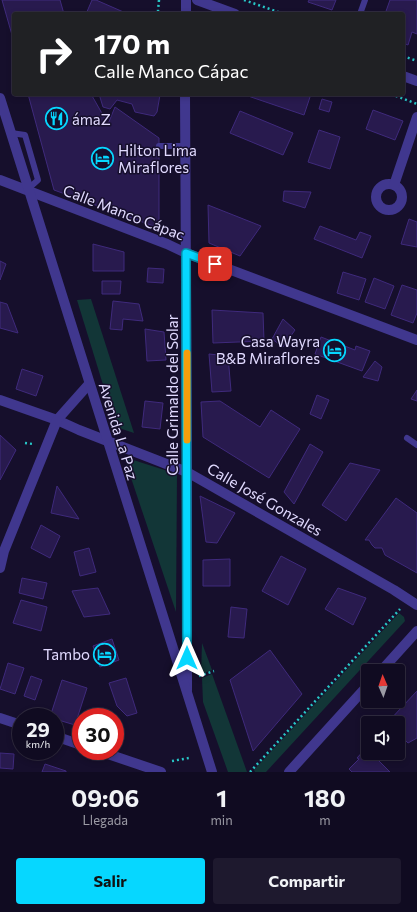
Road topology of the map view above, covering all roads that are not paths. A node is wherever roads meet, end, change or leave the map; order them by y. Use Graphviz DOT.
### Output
graph roads {
  1 [pos="186,0"];
  2 [pos="197,0"];
  3 [pos="365,0"];
  4 [pos="186,12"];
  5 [pos="230,12"];
  6 [pos="361,12"];
  7 [pos="405,77"];
  8 [pos="417,81"];
  9 [pos="185,96"];
  10 [pos="0,98"];
  11 [pos="417,117"];
  12 [pos="159,146"];
  13 [pos="185,146"];
  14 [pos="0,180"];
  15 [pos="394,185"];
  16 [pos="29,190"];
  17 [pos="186,253"];
  18 [pos="417,340"];
  19 [pos="89,384"];
  20 [pos="0,400"];
  21 [pos="57,420"];
  22 [pos="407,438"];
  23 [pos="107,440"];
  24 [pos="417,445"];
  25 [pos="187,472"];
  26 [pos="0,568"];
  27 [pos="417,605"];
  28 [pos="417,631"];
  29 [pos="387,664"];
  30 [pos="361,693"];
  31 [pos="187,696"];
  32 [pos="0,718"];
  33 [pos="12,722"];
  34 [pos="124,759"];
  35 [pos="161,772"];
  36 [pos="212,772"];
  37 [pos="289,772"];
  1 -- 4 [label="street"];
  2 -- 5 [label="street"];
  3 -- 6 [label="lane"];
  7 -- 8 [label="street"];
  9 -- 13 [label="street, Calle Grimaldo del Solar"];
  10 -- 16 [label="street, Avenida La Paz"];
  11 -- 15 [label="street"];
  12 -- 13 [label="lane"];
  13 -- 17 [label="street, Calle Grimaldo del Solar"];
  14 -- 16 [label="street, Calle Manco Cápac"];
  16 -- 17 [label="street, Calle Manco Cápac"];
  16 -- 19 [label="street, Avenida La Paz"];
  17 -- 18 [label="street, Calle Manco Cápac"];
  17 -- 25 [label="street, Calle Grimaldo del Solar"];
  19 -- 21 [label="street"];
  19 -- 23 [label="street, Avenida La Paz"];
  20 -- 21 [label="street, Calle José Gonzales"];
  21 -- 23 [label="street, Calle José Gonzales"];
  21 -- 26 [label="street"];
  22 -- 24 [label="lane"];
  23 -- 25 [label="street, Calle José Gonzales"];
  23 -- 31 [label="street, Avenida La Paz"];
  25 -- 27 [label="street, Calle José Gonzales"];
  25 -- 31 [label="street, Calle Grimaldo del Solar"];
  28 -- 29 [label="street"];
  30 -- 37 [label="street"];
  31 -- 36 [label="street, Avenida La Paz"];
  32 -- 33 [label="street"];
  34 -- 35 [label="street"];
}
